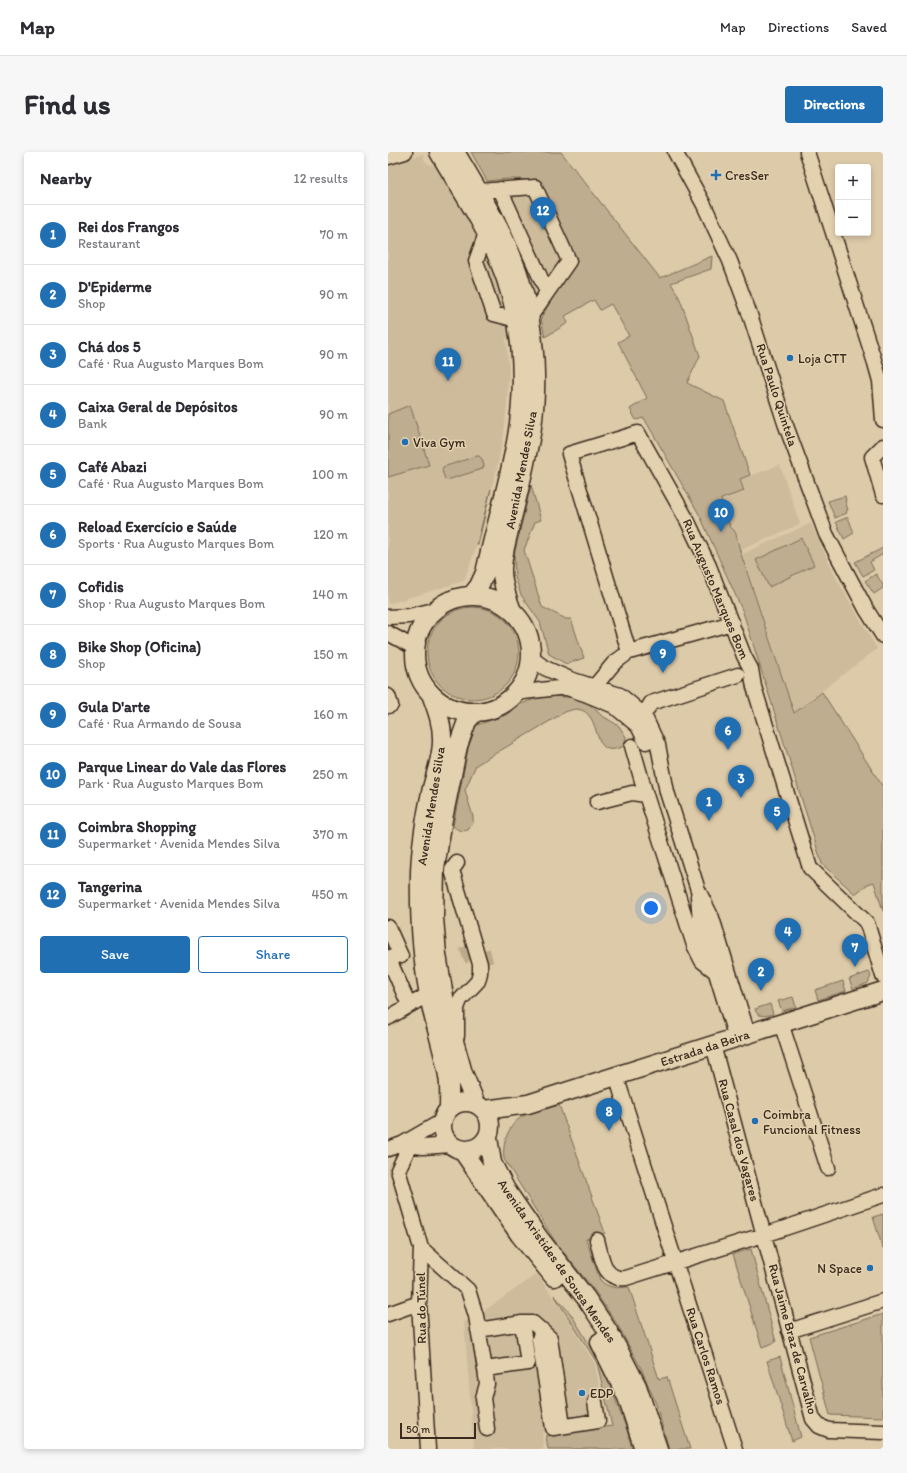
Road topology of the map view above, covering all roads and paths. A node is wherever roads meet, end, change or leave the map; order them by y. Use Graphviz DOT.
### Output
graph roads {
  1 [pos="405,152"];
  2 [pos="439,152"];
  3 [pos="456,152"];
  4 [pos="675,152"];
  5 [pos="807,152"];
  6 [pos="388,157"];
  7 [pos="500,189"];
  8 [pos="478,191"];
  9 [pos="547,292"];
  10 [pos="523,319"];
  11 [pos="883,420"];
  12 [pos="883,446"];
  13 [pos="883,495"];
  14 [pos="471,596"];
  15 [pos="434,610"];
  16 [pos="512,611"];
  17 [pos="388,617"];
  18 [pos="732,623"];
  19 [pos="882,632"];
  20 [pos="388,633"];
  21 [pos="415,648"];
  22 [pos="629,652"];
  23 [pos="744,656"];
  24 [pos="530,657"];
  25 [pos="738,675"];
  26 [pos="754,687"];
  27 [pos="590,690"];
  28 [pos="515,693"];
  29 [pos="431,694"];
  30 [pos="388,696"];
  31 [pos="388,706"];
  32 [pos="475,712"];
  33 [pos="641,720"];
  34 [pos="632,746"];
  35 [pos="646,795"];
  36 [pos="597,802"];
  37 [pos="440,835"];
  38 [pos="457,863"];
  39 [pos="698,890"];
  40 [pos="388,927"];
  41 [pos="466,946"];
  42 [pos="392,961"];
  43 [pos="716,972"];
  44 [pos="883,976"];
  45 [pos="883,991"];
  46 [pos="429,994"];
  47 [pos="409,1005"];
  48 [pos="388,1018"];
  49 [pos="781,1024"];
  50 [pos="742,1036"];
  51 [pos="713,1045"];
  52 [pos="457,1054"];
  53 [pos="616,1076"];
  54 [pos="528,1104"];
  55 [pos="481,1107"];
  56 [pos="446,1115"];
  57 [pos="489,1135"];
  58 [pos="406,1145"];
  59 [pos="456,1148"];
  60 [pos="388,1149"];
  61 [pos="393,1165"];
  62 [pos="828,1168"];
  63 [pos="883,1195"];
  64 [pos="764,1235"];
  65 [pos="597,1240"];
  66 [pos="421,1248"];
  67 [pos="676,1263"];
  68 [pos="883,1301"];
  69 [pos="419,1303"];
  70 [pos="388,1314"];
  71 [pos="477,1323"];
  72 [pos="522,1323"];
  73 [pos="790,1331"];
  74 [pos="484,1369"];
  75 [pos="595,1402"];
  76 [pos="488,1429"];
  77 [pos="883,1432"];
  78 [pos="426,1449"];
  79 [pos="644,1449"];
  80 [pos="658,1449"];
  81 [pos="735,1449"];
  1 -- 6 [label="street"];
  2 -- 10 [label="main road, Avenida Mendes Silva"];
  3 -- 8 [label="main road, Avenida Mendes Silva"];
  4 -- 19 [label="street, Rua Paulo Quintela"];
  5 -- 11 [label="street"];
  7 -- 8 [label="street"];
  7 -- 9 [label="street"];
  7 -- 9 [label="street"];
  8 -- 10 [label="main road, Avenida Mendes Silva"];
  9 -- 10 [label="street"];
  10 -- 14 [label="main road, Avenida Mendes Silva"];
  10 -- 16 [label="main road, Avenida Mendes Silva"];
  12 -- 13 [label="street"];
  14 -- 15 [label="main road"];
  14 -- 16 [label="main road"];
  15 -- 17 [label="street"];
  15 -- 21 [label="main road"];
  16 -- 24 [label="main road"];
  18 -- 22 [label="street"];
  18 -- 22 [label="street, Rua Augusto Marques Bom"];
  18 -- 23 [label="street, Rua Augusto Marques Bom"];
  20 -- 21 [label="street"];
  21 -- 29 [label="main road"];
  22 -- 27 [label="street"];
  23 -- 25 [label="street"];
  23 -- 26 [label="street, Rua Augusto Marques Bom"];
  24 -- 27 [label="street"];
  24 -- 28 [label="main road"];
  25 -- 26 [label="street"];
  25 -- 33 [label="street"];
  26 -- 44 [label="street, Rua Augusto Marques Bom"];
  27 -- 28 [label="street"];
  27 -- 33 [label="street"];
  28 -- 32 [label="main road"];
  29 -- 32 [label="main road"];
  29 -- 46 [label="main road, Avenida Mendes Silva"];
  30 -- 31 [label="street"];
  32 -- 37 [label="main road, Avenida Mendes Silva"];
  33 -- 39 [label="street"];
  34 -- 35 [label="street"];
  35 -- 36 [label="street"];
  35 -- 43 [label="street"];
  37 -- 41 [label="street"];
  37 -- 52 [label="main road, Avenida Mendes Silva"];
  38 -- 52 [label="street"];
  39 -- 43 [label="street"];
  39 -- 50 [label="street"];
  40 -- 42 [label="street"];
  42 -- 47 [label="street"];
  43 -- 50 [label="street"];
  45 -- 49 [label="main road, Estrada da Beira"];
  46 -- 47 [label="street"];
  46 -- 56 [label="main road, Avenida Mendes Silva"];
  47 -- 48 [label="street"];
  49 -- 50 [label="main road, Estrada da Beira"];
  49 -- 62 [label="street"];
  50 -- 51 [label="main road, Estrada da Beira"];
  51 -- 53 [label="main road, Estrada da Beira"];
  51 -- 64 [label="street, Rua Casal dos Vagares"];
  52 -- 55 [label="main road, Avenida Mendes Silva"];
  53 -- 54 [label="main road, Estrada da Beira"];
  53 -- 67 [label="street, Rua Carlos Ramos"];
  54 -- 55 [label="main road, Estrada da Beira"];
  54 -- 57 [label="main road, Estrada da Beira"];
  55 -- 56 [label="main road, Estrada da Beira"];
  55 -- 57 [label="main road"];
  56 -- 58 [label="street"];
  56 -- 59 [label="main road"];
  57 -- 59 [label="main road, Estrada da Beira"];
  57 -- 80 [label="main road, Avenida Aristides de Sousa Mendes"];
  58 -- 59 [label="street"];
  58 -- 60 [label="street"];
  58 -- 61 [label="street"];
  59 -- 79 [label="main road, Avenida Aristides de Sousa Mendes"];
  61 -- 66 [label="street, Rua do Túnel"];
  63 -- 64 [label="street"];
  64 -- 67 [label="street"];
  64 -- 73 [label="street, Rua Jaime Braz de Carvalho"];
  65 -- 67 [label="street"];
  66 -- 69 [label="street, Rua do Túnel"];
  66 -- 71 [label="street"];
  67 -- 81 [label="street, Rua Carlos Ramos"];
  68 -- 73 [label="street"];
  69 -- 70 [label="street"];
  69 -- 78 [label="street, Rua do Túnel"];
  71 -- 72 [label="street"];
  71 -- 74 [label="street"];
  72 -- 74 [label="street"];
  72 -- 75 [label="street"];
  73 -- 77 [label="street, Rua Jaime Braz de Carvalho"];
  74 -- 76 [label="street"];
}
